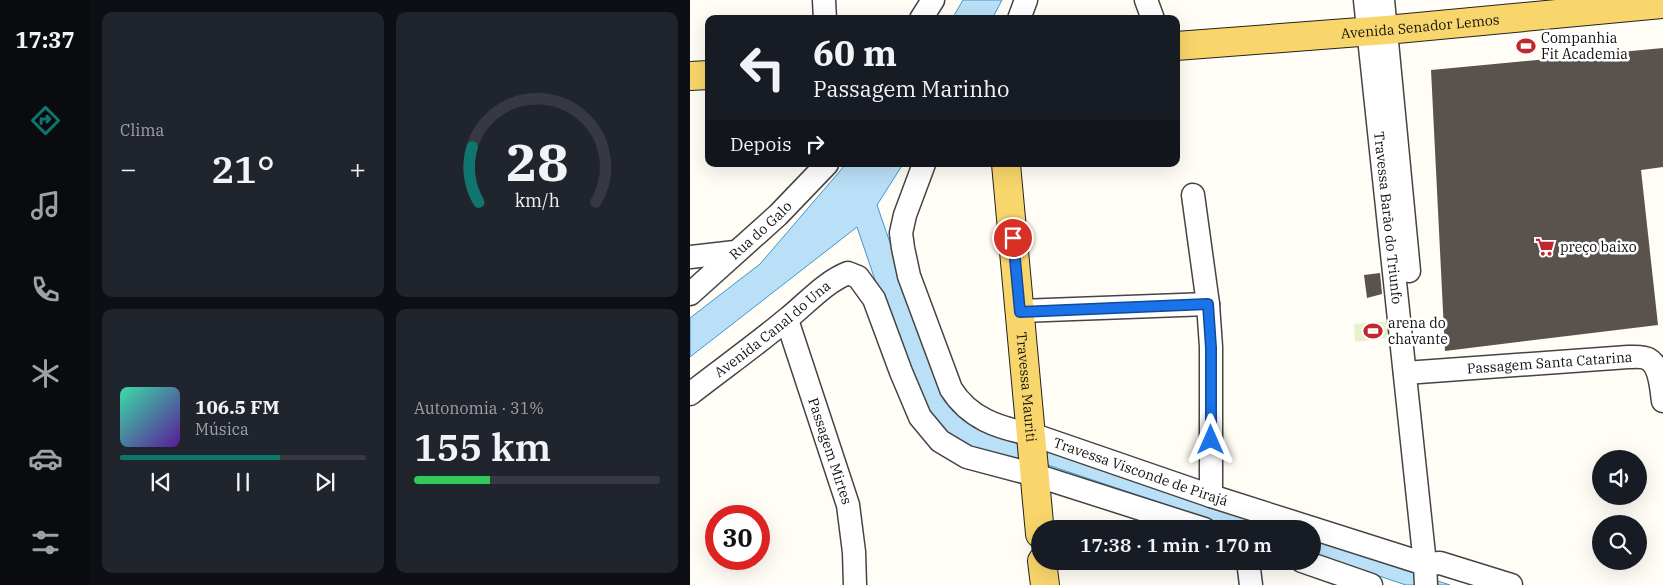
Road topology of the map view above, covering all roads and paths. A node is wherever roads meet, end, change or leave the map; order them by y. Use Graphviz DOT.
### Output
graph roads {
  1 [pos="824,0"];
  2 [pos="933,0"];
  3 [pos="1026,0"];
  4 [pos="1146,0"];
  5 [pos="1365,0"];
  6 [pos="1383,0"];
  7 [pos="1663,4"];
  8 [pos="825,15"];
  9 [pos="924,15"];
  10 [pos="1020,15"];
  11 [pos="1152,15"];
  12 [pos="1377,31"];
  13 [pos="1180,46"];
  14 [pos="705,75"];
  15 [pos="690,76"];
  16 [pos="824,167"];
  17 [pos="923,167"];
  18 [pos="1006,167"];
  19 [pos="1193,195"];
  20 [pos="735,252"];
  21 [pos="690,256"];
  22 [pos="858,277"];
  23 [pos="690,294"];
  24 [pos="1208,304"];
  25 [pos="1020,312"];
  26 [pos="787,320"];
  27 [pos="1412,373"];
  28 [pos="690,394"];
  29 [pos="1663,401"];
  30 [pos="1032,452"];
  31 [pos="1211,496"];
  32 [pos="1039,520"];
  33 [pos="1184,520"];
  34 [pos="1321,568"];
  35 [pos="1043,570"];
  36 [pos="1249,570"];
  37 [pos="1432,574"];
  38 [pos="855,585"];
  39 [pos="1045,585"];
  40 [pos="1251,585"];
  41 [pos="1371,585"];
  42 [pos="1511,585"];
  1 -- 8 [label="street"];
  2 -- 9 [label="street"];
  3 -- 10 [label="street"];
  4 -- 11 [label="street"];
  5 -- 12 [label="street, Travessa Barão do Triunfo"];
  6 -- 12 [label="street, Travessa Barão do Triunfo"];
  7 -- 12 [label="main road, Avenida Senador Lemos"];
  12 -- 13 [label="main road, Avenida Senador Lemos"];
  12 -- 27 [label="street, Travessa Barão do Triunfo"];
  14 -- 15 [label="main road"];
  16 -- 20 [label="street, Rua do Galo"];
  17 -- 30 [label="street, Travessa Visconde de Pirajá"];
  18 -- 25 [label="main road, Travessa Mauriti"];
  19 -- 24 [label="street"];
  20 -- 21 [label="street"];
  20 -- 23 [label="street, Rua do Galo"];
  22 -- 26 [label="street, Avenida Canal do Una"];
  22 -- 30 [label="street, Travessa Visconde de Pirajá"];
  24 -- 25 [label="street"];
  24 -- 31 [label="street"];
  25 -- 30 [label="main road, Travessa Mauriti"];
  26 -- 28 [label="street, Avenida Canal do Una"];
  26 -- 38 [label="street, Passagem Mirtes"];
  27 -- 29 [label="street, Passagem Santa Catarina"];
  27 -- 37 [label="street, Travessa Barão do Triunfo"];
  30 -- 31 [label="street, Travessa Visconde de Pirajá"];
  30 -- 32 [label="main road, Travessa Mauriti"];
  30 -- 33 [label="street, Travessa Visconde de Pirajá"];
  31 -- 37 [label="street, Travessa Visconde de Pirajá"];
  34 -- 41 [label="street"];
  35 -- 39 [label="main road"];
  36 -- 40 [label="street"];
  37 -- 42 [label="street, Travessa Visconde de Pirajá"];
}
